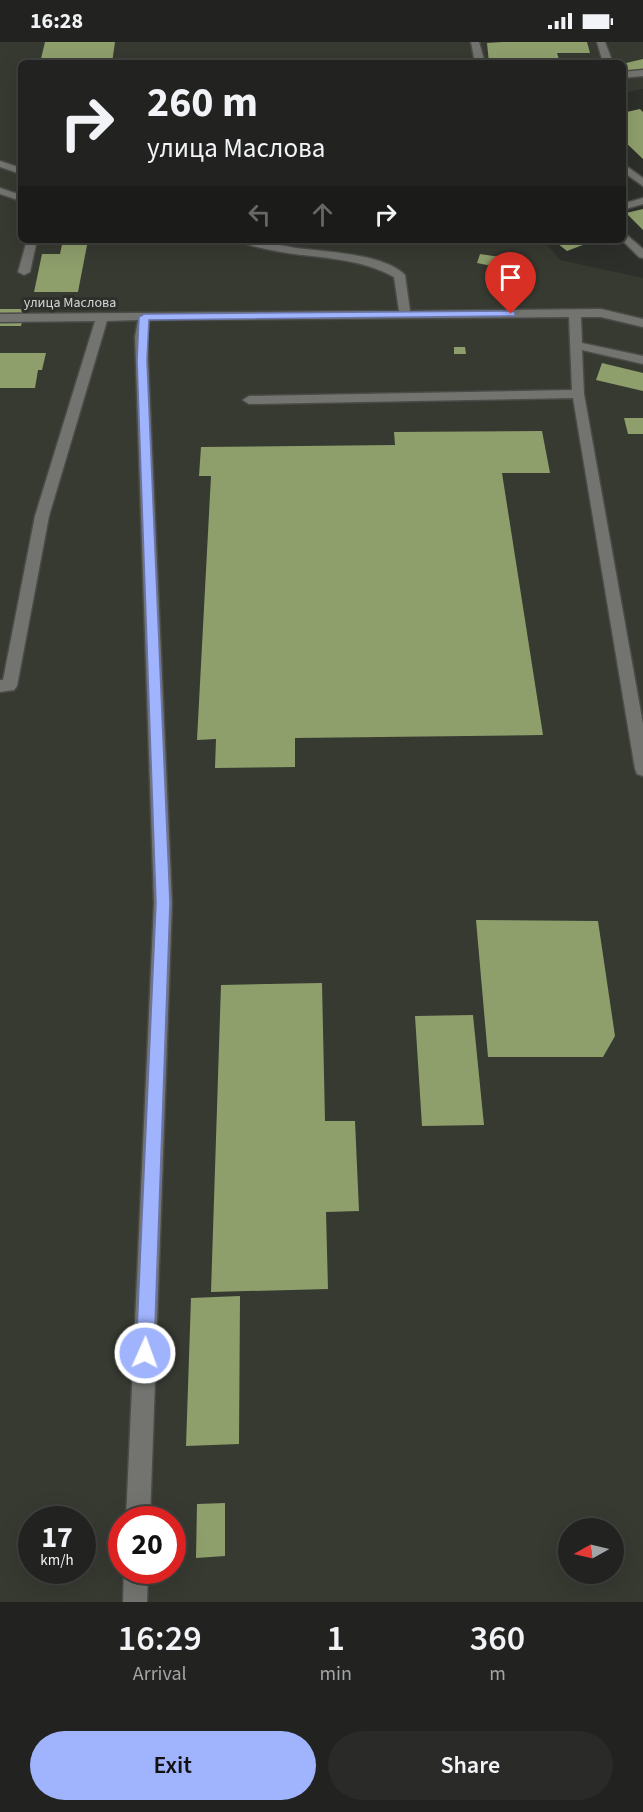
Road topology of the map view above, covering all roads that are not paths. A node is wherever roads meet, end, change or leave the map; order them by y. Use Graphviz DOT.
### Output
graph roads {
  1 [pos="476,42"];
  2 [pos="601,42"];
  3 [pos="479,60"];
  4 [pos="607,60"];
  5 [pos="643,73"];
  6 [pos="626,75"];
  7 [pos="0,164"];
  8 [pos="626,168"];
  9 [pos="18,170"];
  10 [pos="643,183"];
  11 [pos="0,191"];
  12 [pos="18,197"];
  13 [pos="643,201"];
  14 [pos="626,206"];
  15 [pos="626,238"];
  16 [pos="31,243"];
  17 [pos="260,243"];
  18 [pos="643,255"];
  19 [pos="24,272"];
  20 [pos="575,314"];
  21 [pos="405,315"];
  22 [pos="144,317"];
  23 [pos="0,318"];
  24 [pos="102,318"];
  25 [pos="643,322"];
  26 [pos="576,345"];
  27 [pos="643,360"];
  28 [pos="578,394"];
  29 [pos="249,400"];
  30 [pos="0,686"];
  31 [pos="643,769"];
  32 [pos="139,1506"];
  33 [pos="136,1584"];
  34 [pos="135,1602"];
  1 -- 3 [label="lane"];
  2 -- 4 [label="lane"];
  5 -- 6 [label="lane"];
  7 -- 9 [label="lane"];
  8 -- 10 [label="lane"];
  11 -- 12 [label="lane"];
  13 -- 14 [label="lane"];
  15 -- 18 [label="lane"];
  16 -- 19 [label="lane"];
  17 -- 21 [label="lane"];
  20 -- 21 [label="lane, улица Маслова"];
  20 -- 25 [label="lane, улица Маслова"];
  20 -- 26 [label="lane"];
  21 -- 22 [label="lane, улица Маслова"];
  22 -- 24 [label="lane, улица Маслова"];
  22 -- 32 [label="lane"];
  23 -- 24 [label="lane, улица Маслова"];
  24 -- 30 [label="lane"];
  26 -- 27 [label="lane"];
  26 -- 28 [label="lane"];
  28 -- 29 [label="lane"];
  28 -- 31 [label="lane"];
  33 -- 34 [label="lane"];
}
